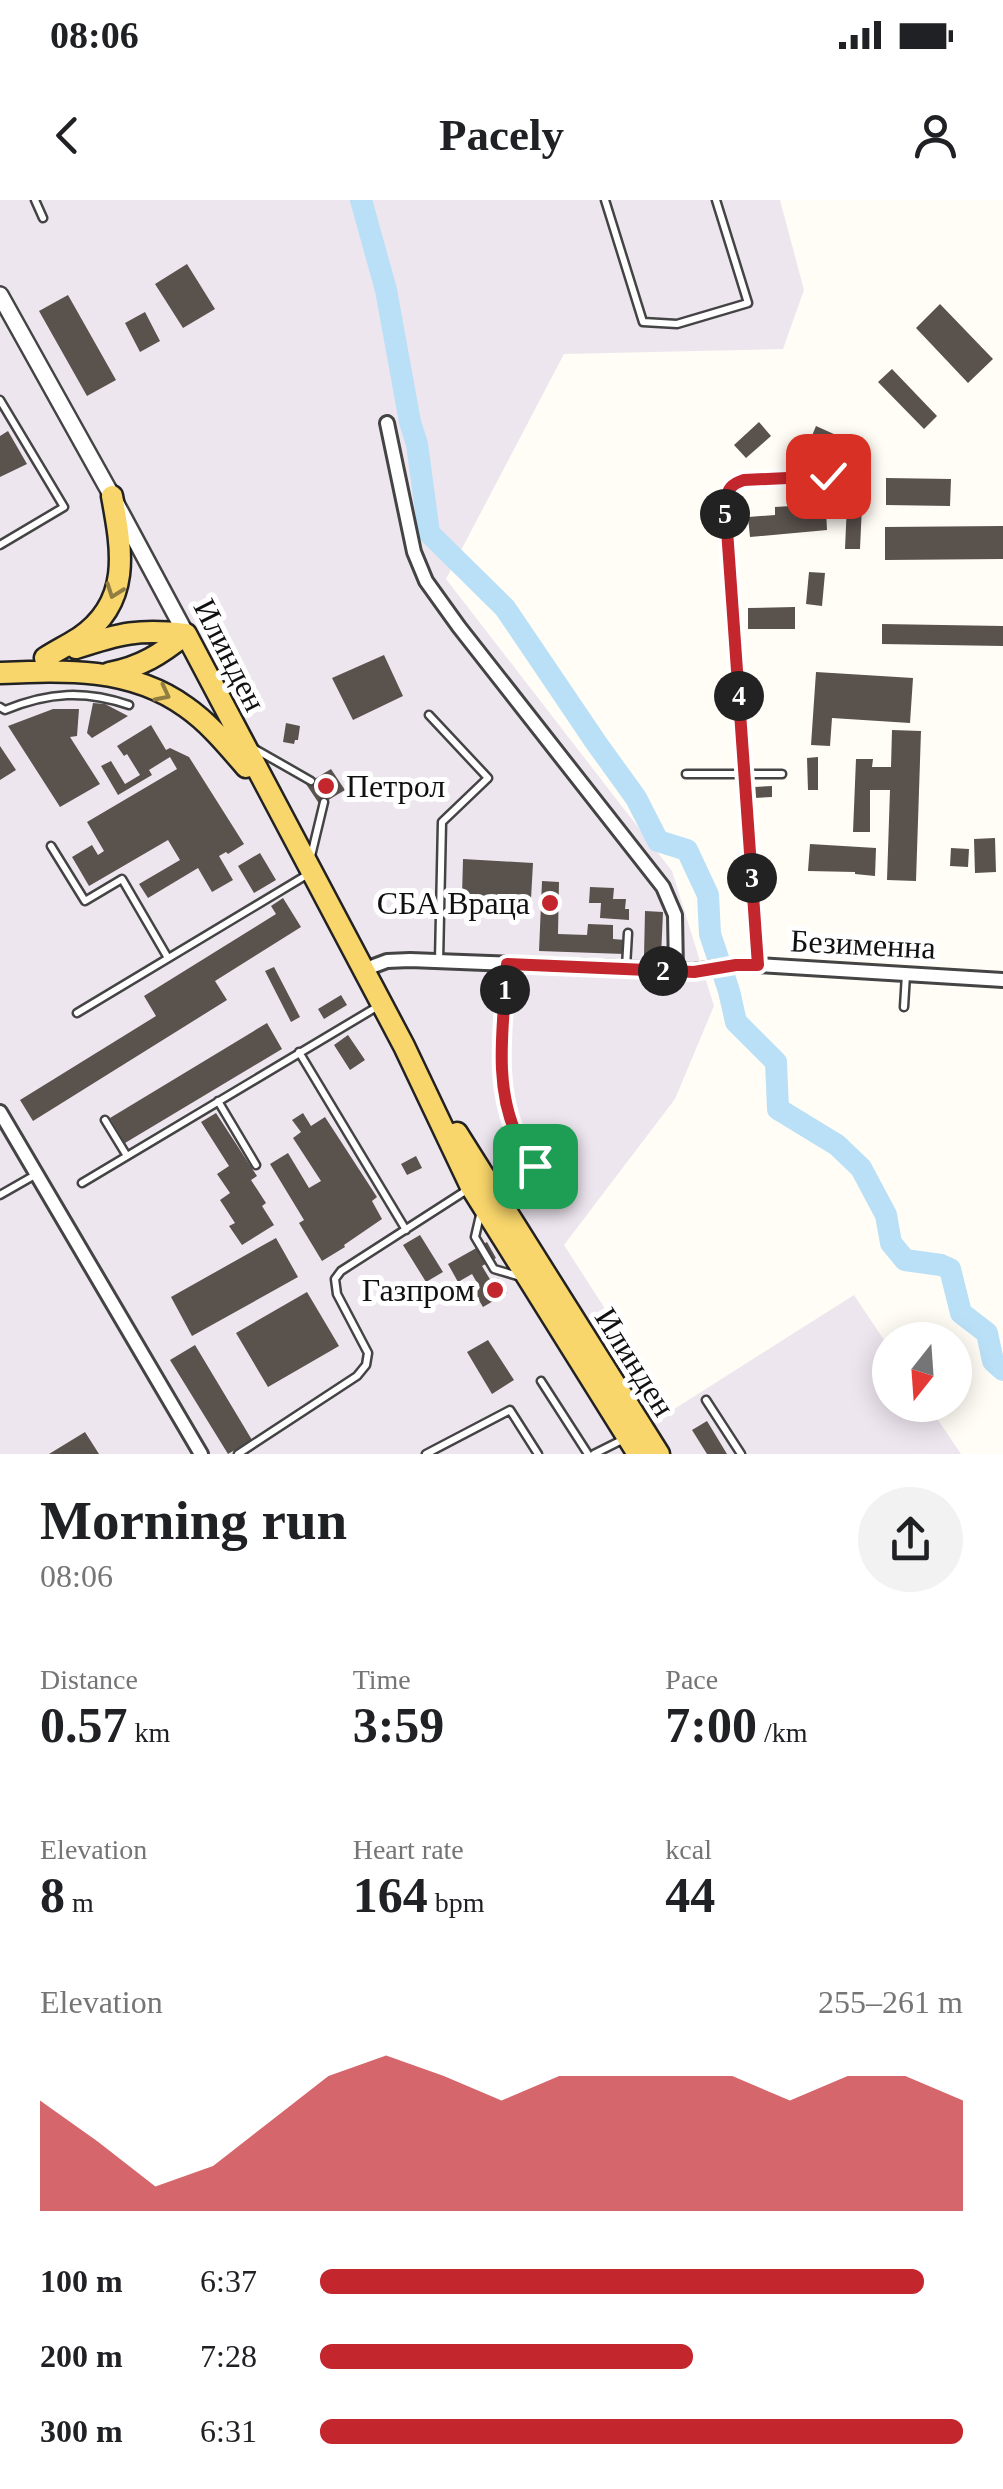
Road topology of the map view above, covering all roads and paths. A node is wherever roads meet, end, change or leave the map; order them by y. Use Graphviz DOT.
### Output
graph roads {
  1 [pos="35,200"];
  2 [pos="716,200"];
  3 [pos="608,201"];
  4 [pos="43,218"];
  5 [pos="0,295"];
  6 [pos="0,400"];
  7 [pos="387,423"];
  8 [pos="828,476"];
  9 [pos="112,496"];
  10 [pos="0,544"];
  11 [pos="186,634"];
  12 [pos="45,658"];
  13 [pos="0,672"];
  14 [pos="104,673"];
  15 [pos="130,705"];
  16 [pos="0,708"];
  17 [pos="429,715"];
  18 [pos="241,741"];
  19 [pos="745,773"];
  20 [pos="686,774"];
  21 [pos="782,774"];
  22 [pos="311,781"];
  23 [pos="267,790"];
  24 [pos="324,802"];
  25 [pos="50,846"];
  26 [pos="309,869"];
  27 [pos="628,933"];
  28 [pos="168,958"];
  29 [pos="439,962"];
  30 [pos="507,964"];
  31 [pos="758,965"];
  32 [pos="626,968"];
  33 [pos="363,970"];
  34 [pos="676,971"];
  35 [pos="906,974"];
  36 [pos="1003,980"];
  37 [pos="381,1004"];
  38 [pos="904,1007"];
  39 [pos="77,1013"];
  40 [pos="404,1046"];
  41 [pos="299,1052"];
  42 [pos="218,1101"];
  43 [pos="0,1112"];
  44 [pos="105,1120"];
  45 [pos="128,1156"];
  46 [pos="256,1166"];
  47 [pos="535,1166"];
  48 [pos="36,1174"];
  49 [pos="82,1183"];
  50 [pos="0,1195"];
  51 [pos="476,1196"];
  52 [pos="406,1230"];
  53 [pos="541,1381"];
  54 [pos="706,1400"];
  55 [pos="621,1448"];
  56 [pos="201,1454"];
  57 [pos="238,1454"];
  58 [pos="426,1454"];
  59 [pos="538,1454"];
  60 [pos="591,1454"];
  61 [pos="658,1454"];
  62 [pos="741,1454"];
  1 -- 4 [label="lane"];
  2 -- 3 [label="lane"];
  5 -- 9 [label="street, Илинден"];
  6 -- 10 [label="lane"];
  7 -- 34 [label="street"];
  8 -- 19 [label="lane"];
  9 -- 11 [label="street, Илинден"];
  9 -- 12 [label="main road, one-way"];
  11 -- 12 [label="main road"];
  11 -- 14 [label="main road"];
  11 -- 18 [label="main road, Илинден"];
  12 -- 13 [label="main road"];
  13 -- 14 [label="main road"];
  14 -- 23 [label="main road, one-way"];
  15 -- 16 [label="lane"];
  17 -- 29 [label="lane"];
  18 -- 22 [label="lane"];
  18 -- 23 [label="main road, Илинден"];
  19 -- 20 [label="lane"];
  19 -- 21 [label="lane"];
  19 -- 31 [label="lane"];
  23 -- 26 [label="main road, Илинден"];
  24 -- 26 [label="lane"];
  25 -- 28 [label="lane"];
  26 -- 28 [label="lane"];
  26 -- 33 [label="main road, Илинден"];
  27 -- 32 [label="lane"];
  28 -- 39 [label="lane"];
  29 -- 30 [label="street, Безименна"];
  29 -- 33 [label="street, Безименна"];
  30 -- 32 [label="street, Безименна"];
  30 -- 47 [label="street"];
  31 -- 34 [label="street, Безименна"];
  31 -- 35 [label="street, Безименна"];
  32 -- 34 [label="street, Безименна"];
  33 -- 37 [label="main road, Илинден"];
  35 -- 36 [label="street, Безименна"];
  35 -- 38 [label="lane"];
  37 -- 40 [label="main road, Илинден"];
  37 -- 41 [label="lane"];
  40 -- 51 [label="main road, Илинден"];
  40 -- 61 [label="main road, Илинден"];
  41 -- 42 [label="lane"];
  41 -- 52 [label="lane"];
  42 -- 45 [label="lane"];
  42 -- 46 [label="lane"];
  43 -- 48 [label="street"];
  44 -- 45 [label="lane"];
  45 -- 49 [label="lane"];
  48 -- 50 [label="lane"];
  48 -- 56 [label="street"];
  51 -- 52 [label="lane"];
  51 -- 55 [label="main road, Илинден"];
  52 -- 57 [label="lane"];
  53 -- 60 [label="lane"];
  54 -- 62 [label="lane"];
  55 -- 60 [label="lane"];
  58 -- 59 [label="lane"];
}
